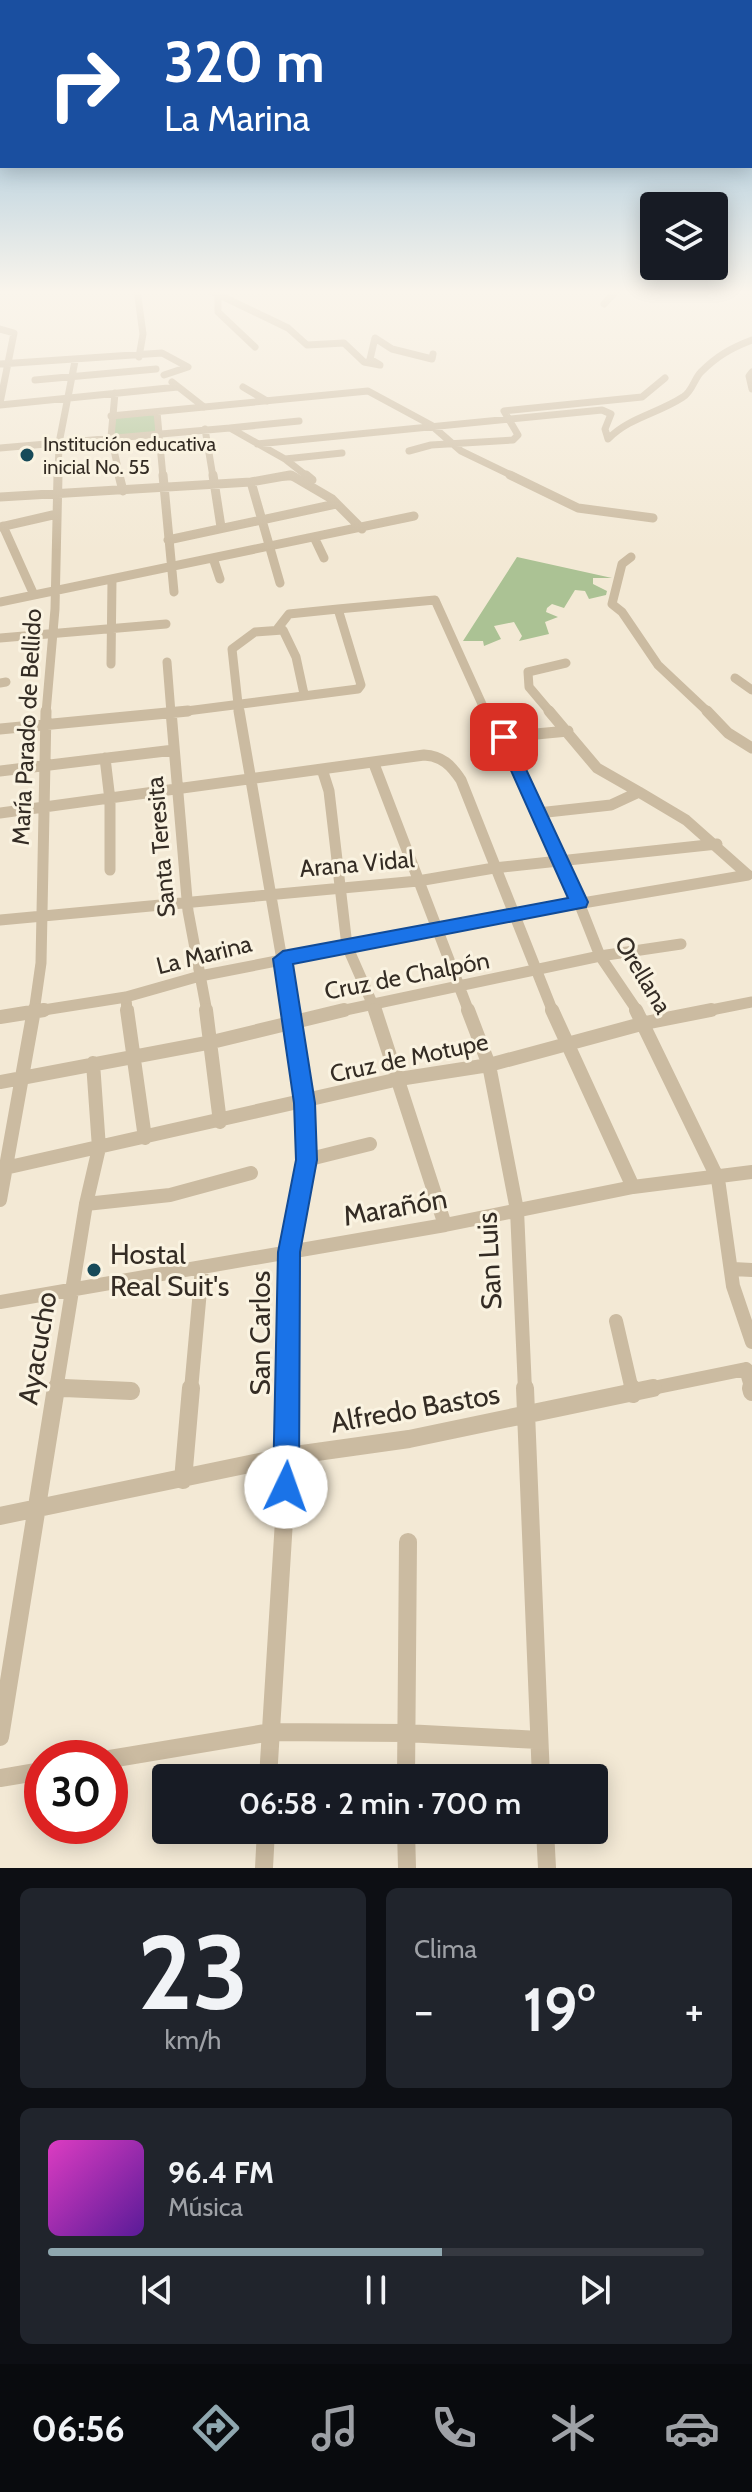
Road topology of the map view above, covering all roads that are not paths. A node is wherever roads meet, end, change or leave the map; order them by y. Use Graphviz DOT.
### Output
graph roads {
  1 [pos="3,377"];
  2 [pos="71,377"];
  3 [pos="73,377"];
  4 [pos="167,377"];
  5 [pos="697,377"];
  6 [pos="665,378"];
  7 [pos="35,380"];
  8 [pos="178,387"];
  9 [pos="243,387"];
  10 [pos="115,393"];
  11 [pos="69,398"];
  12 [pos="267,401"];
  13 [pos="0,404"];
  14 [pos="204,407"];
  15 [pos="157,412"];
  16 [pos="111,416"];
  17 [pos="507,419"];
  18 [pos="299,421"];
  19 [pos="431,425"];
  20 [pos="230,428"];
  21 [pos="205,429"];
  22 [pos="157,433"];
  23 [pos="111,437"];
  24 [pos="59,443"];
  25 [pos="257,444"];
  26 [pos="453,444"];
  27 [pos="0,448"];
  28 [pos="409,451"];
  29 [pos="342,453"];
  30 [pos="285,459"];
  31 [pos="251,482"];
  32 [pos="215,483"];
  33 [pos="164,488"];
  34 [pos="123,491"];
  35 [pos="58,494"];
  36 [pos="0,497"];
  37 [pos="334,502"];
  38 [pos="57,514"];
  39 [pos="414,516"];
  40 [pos="653,518"];
  41 [pos="264,519"];
  42 [pos="2,527"];
  43 [pos="221,527"];
  44 [pos="362,529"];
  45 [pos="314,537"];
  46 [pos="168,540"];
  47 [pos="271,546"];
  48 [pos="631,557"];
  49 [pos="213,558"];
  50 [pos="324,558"];
  51 [pos="171,567"];
  52 [pos="220,579"];
  53 [pos="112,580"];
  54 [pos="280,583"];
  55 [pos="55,591"];
  56 [pos="174,592"];
  57 [pos="34,595"];
  58 [pos="0,602"];
  59 [pos="338,609"];
  60 [pos="166,624"];
  61 [pos="278,628"];
  62 [pos="114,630"];
  63 [pos="52,635"];
  64 [pos="0,638"];
  65 [pos="167,662"];
  66 [pos="566,663"];
  67 [pos="111,664"];
  68 [pos="735,678"];
  69 [pos="752,690"];
  70 [pos="304,694"];
  71 [pos="238,702"];
  72 [pos="174,713"];
  73 [pos="45,724"];
  74 [pos="0,729"];
  75 [pos="568,731"];
  76 [pos="504,737"];
  77 [pos="752,748"];
  78 [pos="174,750"];
  79 [pos="105,758"];
  80 [pos="374,764"];
  81 [pos="46,765"];
  82 [pos="322,769"];
  83 [pos="0,771"];
  84 [pos="249,781"];
  85 [pos="177,790"];
  86 [pos="639,792"];
  87 [pos="110,800"];
  88 [pos="45,807"];
  89 [pos="0,813"];
  90 [pos="538,813"];
  91 [pos="717,844"];
  92 [pos="563,862"];
  93 [pos="494,868"];
  94 [pos="110,870"];
  95 [pos="418,881"];
  96 [pos="339,890"];
  97 [pos="268,893"];
  98 [pos="187,902"];
  99 [pos="579,902"];
  100 [pos="512,915"];
  101 [pos="41,916"];
  102 [pos="0,920"];
  103 [pos="438,931"];
  104 [pos="681,944"];
  105 [pos="347,946"];
  106 [pos="600,956"];
  107 [pos="283,959"];
  108 [pos="535,972"];
  109 [pos="200,976"];
  110 [pos="461,988"];
  111 [pos="126,997"];
  112 [pos="752,1002"];
  113 [pos="373,1003"];
  114 [pos="32,1014"];
  115 [pos="0,1017"];
  116 [pos="291,1022"];
  117 [pos="645,1023"];
  118 [pos="212,1042"];
  119 [pos="567,1046"];
  120 [pos="131,1057"];
  121 [pos="93,1063"];
  122 [pos="489,1065"];
  123 [pos="25,1077"];
  124 [pos="399,1079"];
  125 [pos="0,1082"];
  126 [pos="304,1103"];
  127 [pos="220,1122"];
  128 [pos="145,1138"];
  129 [pos="370,1144"];
  130 [pos="99,1148"];
  131 [pos="306,1160"];
  132 [pos="3,1172"];
  133 [pos="752,1172"];
  134 [pos="251,1173"];
  135 [pos="718,1179"];
  136 [pos="633,1187"];
  137 [pos="0,1200"];
  138 [pos="86,1204"];
  139 [pos="517,1210"];
  140 [pos="445,1225"];
  141 [pos="289,1252"];
  142 [pos="202,1268"];
  143 [pos="733,1269"];
  144 [pos="752,1270"];
  145 [pos="74,1291"];
  146 [pos="0,1302"];
  147 [pos="616,1321"];
  148 [pos="752,1342"];
  149 [pos="749,1366"];
  150 [pos="56,1388"];
  151 [pos="131,1391"];
  152 [pos="752,1392"];
  153 [pos="633,1394"];
  154 [pos="526,1414"];
  155 [pos="288,1456"];
  156 [pos="183,1480"];
  157 [pos="38,1510"];
  158 [pos="0,1516"];
  159 [pos="408,1542"];
  160 [pos="271,1732"];
  161 [pos="405,1733"];
  162 [pos="0,1737"];
  163 [pos="539,1740"];
  164 [pos="128,1756"];
  165 [pos="269,1764"];
  166 [pos="406,1764"];
  167 [pos="540,1764"];
  168 [pos="24,1774"];
  169 [pos="0,1778"];
  170 [pos="265,1844"];
  171 [pos="406,1844"];
  172 [pos="546,1844"];
  173 [pos="264,1868"];
  174 [pos="407,1868"];
  175 [pos="547,1868"];
  1 -- 13 [label="street"];
  2 -- 7 [label="street"];
  3 -- 11 [label="street, María Parado de Bellido"];
  4 -- 8 [label="street"];
  5 -- 17 [label="street"];
  6 -- 17 [label="street"];
  8 -- 10 [label="street"];
  8 -- 14 [label="street"];
  9 -- 12 [label="street"];
  10 -- 11 [label="street"];
  10 -- 16 [label="street"];
  11 -- 13 [label="street"];
  11 -- 24 [label="street, María Parado de Bellido"];
  12 -- 14 [label="street"];
  12 -- 19 [label="street"];
  14 -- 15 [label="street"];
  15 -- 16 [label="street"];
  15 -- 22 [label="street"];
  16 -- 23 [label="street"];
  17 -- 19 [label="street"];
  17 -- 26 [label="street"];
  18 -- 20 [label="street"];
  19 -- 25 [label="street"];
  19 -- 26 [label="street"];
  20 -- 21 [label="street"];
  20 -- 25 [label="street"];
  21 -- 22 [label="street"];
  21 -- 32 [label="street"];
  22 -- 23 [label="street"];
  22 -- 33 [label="street"];
  23 -- 24 [label="street"];
  23 -- 34 [label="street"];
  24 -- 27 [label="street"];
  24 -- 35 [label="street, María Parado de Bellido"];
  25 -- 30 [label="street"];
  26 -- 28 [label="street"];
  26 -- 40 [label="street"];
  29 -- 30 [label="street"];
  30 -- 37 [label="street"];
  31 -- 32 [label="street"];
  31 -- 37 [label="street"];
  31 -- 41 [label="street"];
  32 -- 33 [label="street"];
  32 -- 43 [label="street"];
  33 -- 34 [label="street"];
  33 -- 46 [label="street"];
  34 -- 35 [label="street"];
  35 -- 36 [label="street"];
  35 -- 38 [label="street, María Parado de Bellido"];
  37 -- 41 [label="street"];
  37 -- 44 [label="street"];
  38 -- 42 [label="street"];
  38 -- 55 [label="street, María Parado de Bellido"];
  39 -- 44 [label="street"];
  41 -- 43 [label="street"];
  41 -- 47 [label="street"];
  42 -- 57 [label="street"];
  43 -- 46 [label="street"];
  44 -- 45 [label="street"];
  45 -- 47 [label="street"];
  45 -- 50 [label="street"];
  46 -- 51 [label="street"];
  47 -- 49 [label="street"];
  47 -- 54 [label="street"];
  48 -- 77 [label="street"];
  49 -- 51 [label="street"];
  49 -- 52 [label="street"];
  51 -- 53 [label="street"];
  51 -- 56 [label="street"];
  53 -- 55 [label="street"];
  53 -- 62 [label="street"];
  55 -- 57 [label="street"];
  55 -- 63 [label="street, María Parado de Bellido"];
  57 -- 58 [label="street"];
  59 -- 61 [label="street"];
  59 -- 70 [label="street"];
  59 -- 76 [label="street, Orellana"];
  60 -- 62 [label="street"];
  61 -- 70 [label="street"];
  61 -- 71 [label="street, San Carlos"];
  62 -- 63 [label="street"];
  62 -- 67 [label="street"];
  63 -- 64 [label="street"];
  63 -- 73 [label="street, María Parado de Bellido"];
  65 -- 72 [label="street, Santa Teresita"];
  66 -- 75 [label="street"];
  68 -- 69 [label="street"];
  70 -- 71 [label="street"];
  71 -- 72 [label="street"];
  71 -- 84 [label="street, San Carlos"];
  72 -- 73 [label="street"];
  72 -- 78 [label="street, Santa Teresita"];
  73 -- 74 [label="street"];
  73 -- 81 [label="street, María Parado de Bellido"];
  75 -- 76 [label="street"];
  75 -- 86 [label="street"];
  76 -- 90 [label="street, Orellana"];
  78 -- 79 [label="street"];
  78 -- 85 [label="street, Santa Teresita"];
  79 -- 81 [label="street"];
  79 -- 87 [label="street"];
  80 -- 82 [label="street"];
  80 -- 93 [label="street"];
  80 -- 95 [label="street, San Luis"];
  81 -- 83 [label="street"];
  81 -- 88 [label="street, María Parado de Bellido"];
  82 -- 84 [label="street"];
  82 -- 96 [label="street"];
  84 -- 85 [label="street"];
  84 -- 97 [label="street, San Carlos"];
  85 -- 87 [label="street"];
  85 -- 98 [label="street, Santa Teresita"];
  86 -- 90 [label="street"];
  86 -- 91 [label="street"];
  87 -- 88 [label="street"];
  87 -- 94 [label="street"];
  88 -- 89 [label="street"];
  88 -- 101 [label="street, María Parado de Bellido"];
  90 -- 92 [label="street, Orellana"];
  91 -- 92 [label="street, Arana Vidal"];
  91 -- 99 [label="street, La Marina"];
  92 -- 93 [label="street, Arana Vidal"];
  92 -- 99 [label="street, Orellana"];
  93 -- 95 [label="street, Arana Vidal"];
  93 -- 100 [label="street"];
  95 -- 96 [label="street, Arana Vidal"];
  95 -- 103 [label="street, San Luis"];
  96 -- 97 [label="street, Arana Vidal"];
  96 -- 105 [label="street"];
  97 -- 98 [label="street, Arana Vidal"];
  97 -- 107 [label="street, San Carlos"];
  98 -- 101 [label="street, Arana Vidal"];
  98 -- 109 [label="street, Santa Teresita"];
  99 -- 100 [label="street, La Marina"];
  99 -- 106 [label="street, Orellana"];
  100 -- 103 [label="street, La Marina"];
  100 -- 108 [label="street"];
  101 -- 102 [label="street, Arana Vidal"];
  101 -- 114 [label="street, María Parado de Bellido"];
  103 -- 105 [label="street, La Marina"];
  103 -- 110 [label="street, San Luis"];
  104 -- 106 [label="street, Cruz de Chalpón"];
  105 -- 107 [label="street, La Marina"];
  105 -- 113 [label="street"];
  106 -- 108 [label="street, Cruz de Chalpón"];
  106 -- 117 [label="street, Orellana"];
  107 -- 109 [label="street, La Marina"];
  107 -- 116 [label="street, San Carlos"];
  108 -- 110 [label="street, Cruz de Chalpón"];
  108 -- 119 [label="street"];
  109 -- 111 [label="street, La Marina"];
  109 -- 118 [label="street, Santa Teresita"];
  110 -- 113 [label="street, Cruz de Chalpón"];
  110 -- 122 [label="street, San Luis"];
  111 -- 114 [label="street, La Marina"];
  111 -- 120 [label="street"];
  112 -- 117 [label="street, Cruz de Motupe"];
  113 -- 116 [label="street, Cruz de Chalpón"];
  113 -- 124 [label="street"];
  114 -- 115 [label="street, La Marina"];
  114 -- 123 [label="street, María Parado de Bellido"];
  116 -- 118 [label="street, Cruz de Chalpón"];
  116 -- 126 [label="street, San Carlos"];
  117 -- 119 [label="street, Cruz de Motupe"];
  117 -- 135 [label="street, Orellana"];
  118 -- 120 [label="street, Cruz de Chalpón"];
  118 -- 127 [label="street, Santa Teresita"];
  119 -- 122 [label="street, Cruz de Motupe"];
  119 -- 136 [label="street"];
  120 -- 121 [label="street, Cruz de Chalpón"];
  120 -- 128 [label="street"];
  121 -- 123 [label="street, Cruz de Chalpón"];
  121 -- 130 [label="street, Ayacucho"];
  122 -- 124 [label="street, Cruz de Motupe"];
  122 -- 139 [label="street, San Luis"];
  123 -- 125 [label="street, Cruz de Chalpón"];
  123 -- 132 [label="street, María Parado de Bellido"];
  124 -- 126 [label="street, Cruz de Motupe"];
  124 -- 140 [label="street"];
  126 -- 127 [label="street, Cruz de Motupe"];
  126 -- 131 [label="street, San Carlos"];
  127 -- 128 [label="street, Cruz de Motupe"];
  128 -- 130 [label="street, Cruz de Motupe"];
  129 -- 131 [label="street"];
  130 -- 132 [label="street, Cruz de Motupe"];
  130 -- 138 [label="street, Ayacucho"];
  131 -- 141 [label="street, San Carlos"];
  132 -- 137 [label="street, María Parado de Bellido"];
  133 -- 135 [label="street, Marañón"];
  134 -- 138 [label="street"];
  135 -- 136 [label="street, Marañón"];
  135 -- 143 [label="street, Orellana"];
  136 -- 139 [label="street, Marañón"];
  138 -- 145 [label="street, Ayacucho"];
  139 -- 140 [label="street, Marañón"];
  139 -- 154 [label="street, San Luis"];
  140 -- 141 [label="street, Marañón"];
  141 -- 142 [label="street, Marañón"];
  141 -- 155 [label="street, San Carlos"];
  142 -- 145 [label="street, Marañón"];
  142 -- 156 [label="street"];
  143 -- 144 [label="street"];
  143 -- 148 [label="street, Orellana"];
  145 -- 146 [label="street, Marañón"];
  145 -- 150 [label="street, Ayacucho"];
  147 -- 153 [label="street"];
  149 -- 152 [label="street"];
  149 -- 153 [label="street, Alfredo Bastos"];
  150 -- 151 [label="street"];
  150 -- 157 [label="street, Ayacucho"];
  153 -- 154 [label="street, Alfredo Bastos"];
  154 -- 155 [label="street, Alfredo Bastos"];
  154 -- 163 [label="street, San Luis"];
  155 -- 156 [label="street, Alfredo Bastos"];
  155 -- 160 [label="street, San Carlos"];
  156 -- 157 [label="street, Alfredo Bastos"];
  157 -- 158 [label="street, Alfredo Bastos"];
  157 -- 162 [label="street, Ayacucho"];
  159 -- 161 [label="street"];
  160 -- 161 [label="street"];
  160 -- 164 [label="street"];
  160 -- 165 [label="street, San Carlos"];
  161 -- 163 [label="street"];
  161 -- 166 [label="street"];
  163 -- 167 [label="street, San Luis"];
  168 -- 169 [label="street"];
  170 -- 173 [label="street"];
  171 -- 174 [label="street"];
  172 -- 175 [label="street"];
}
